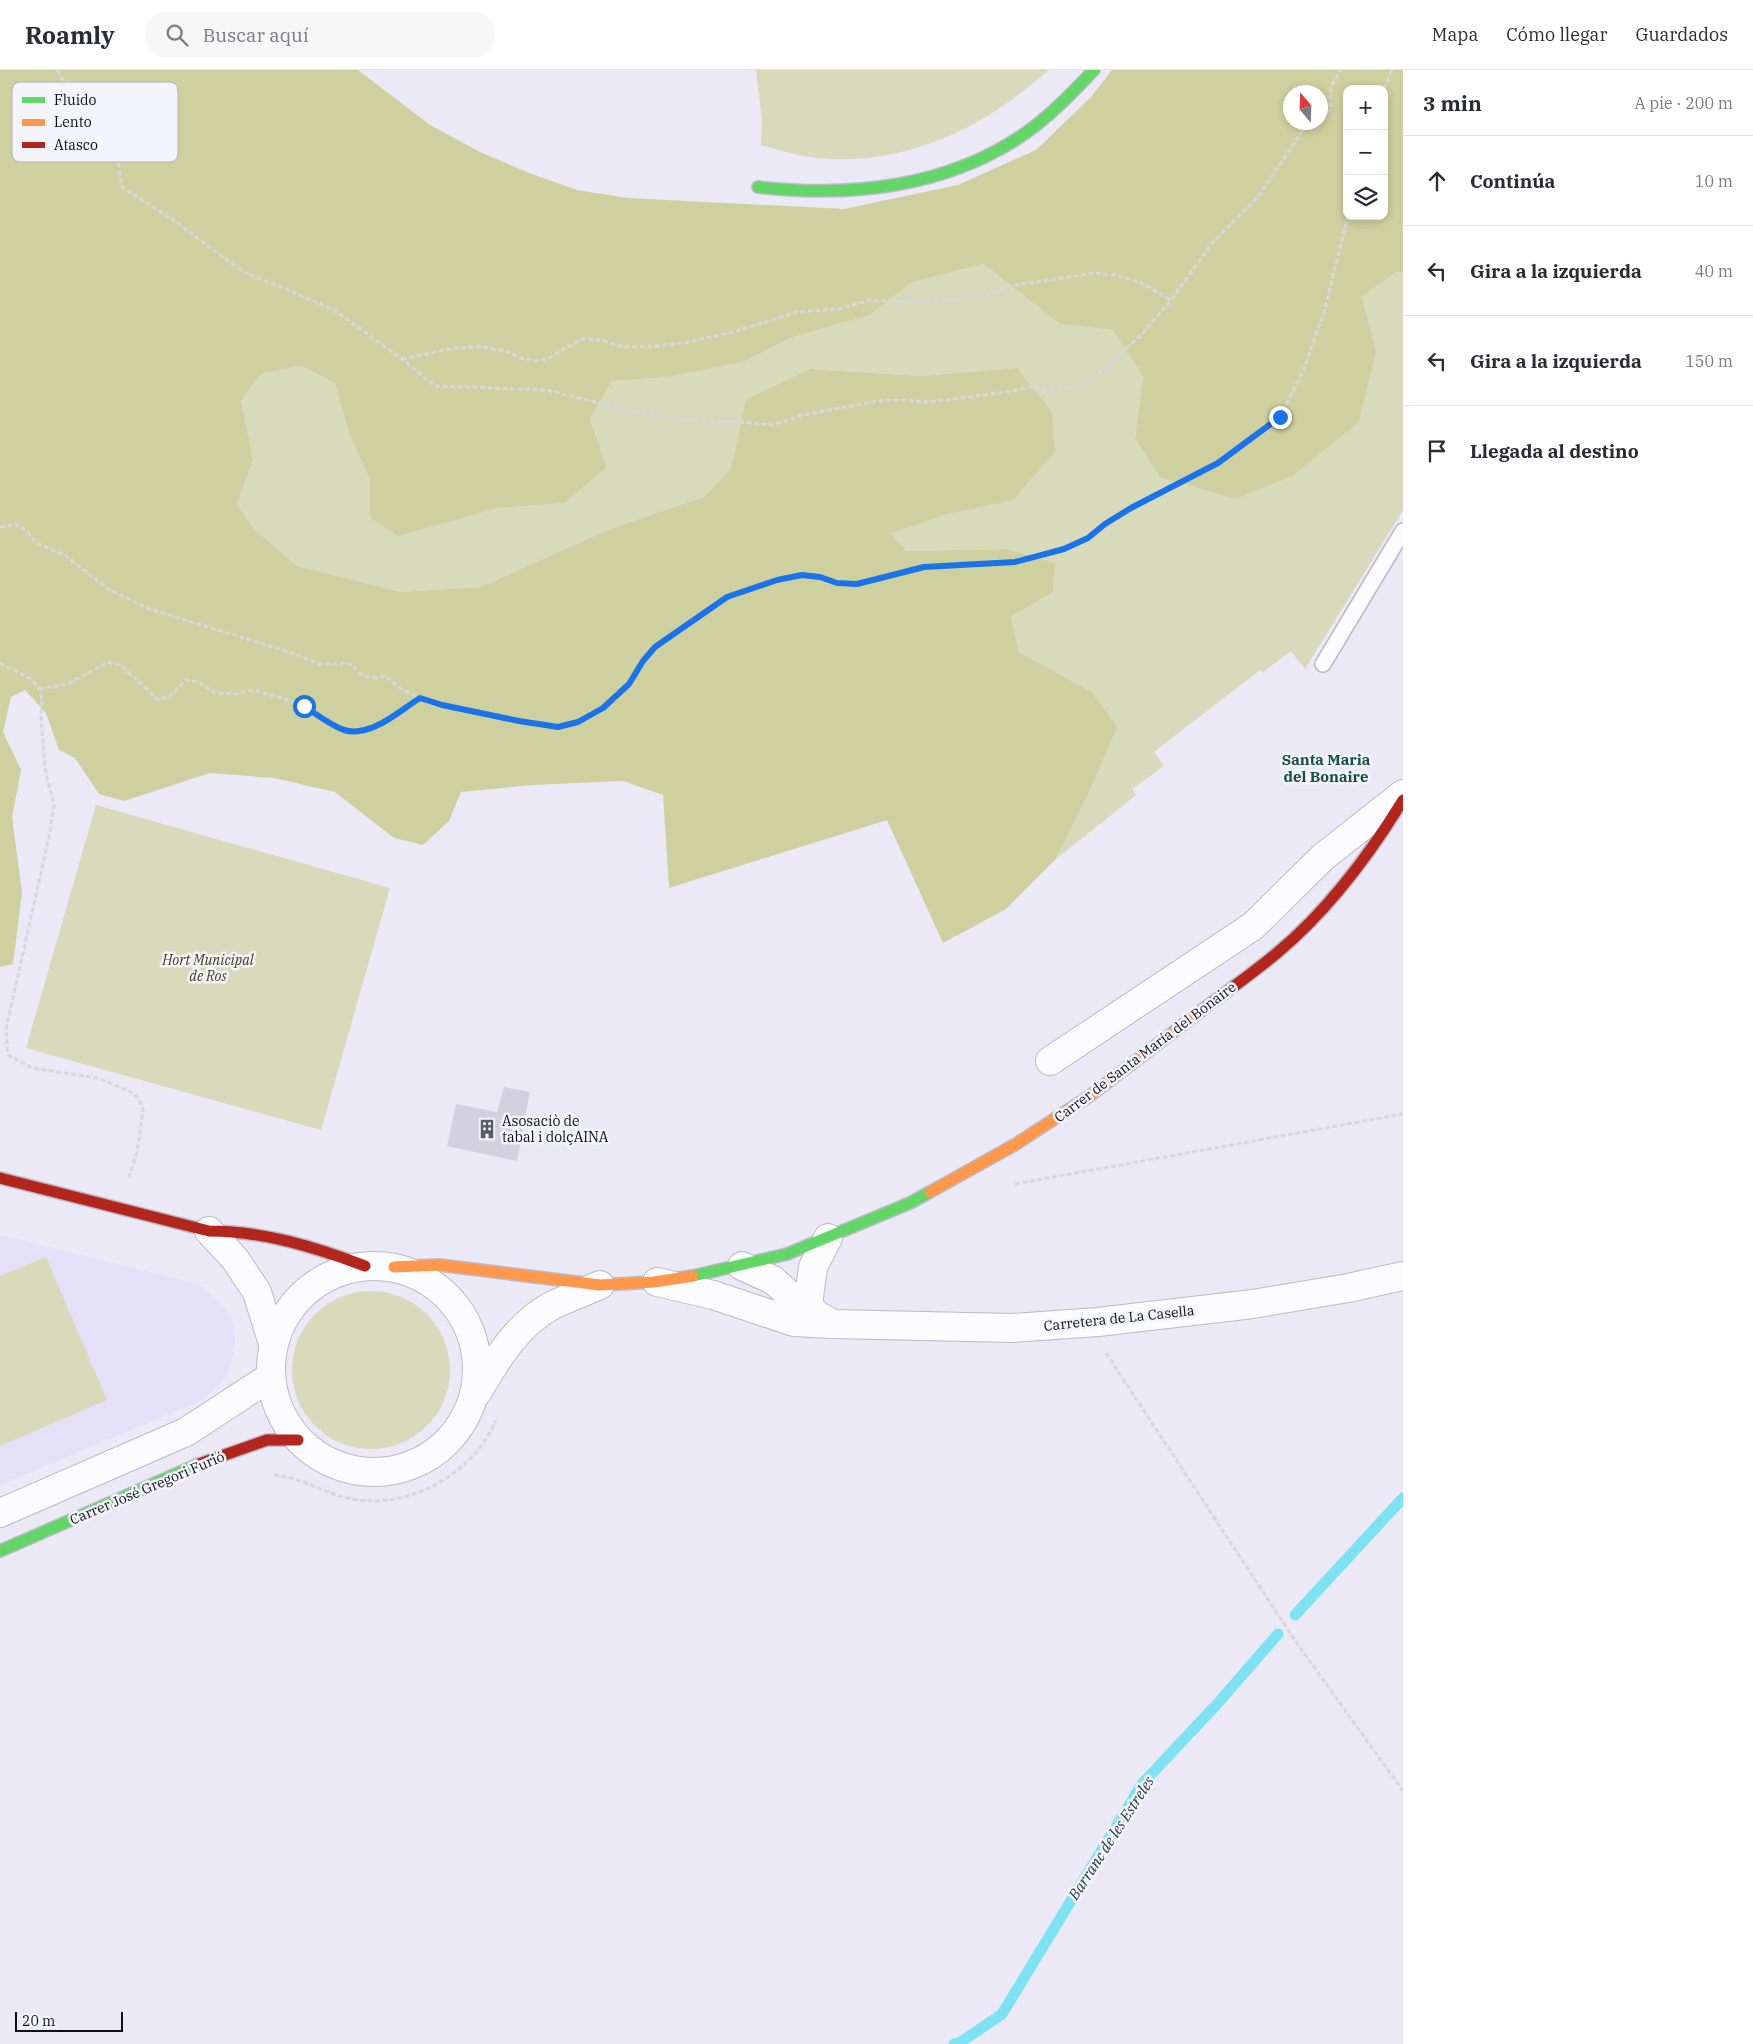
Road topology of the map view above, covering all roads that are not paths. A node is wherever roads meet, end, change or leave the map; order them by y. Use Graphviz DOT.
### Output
graph roads {
  1 [pos="1094,70"];
  2 [pos="758,187"];
  3 [pos="1403,531"];
  4 [pos="1323,664"];
  5 [pos="1403,794"];
  6 [pos="1403,800"];
  7 [pos="1050,1061"];
  8 [pos="0,1178"];
  9 [pos="209,1231"];
  10 [pos="828,1238"];
  11 [pos="364,1266"];
  12 [pos="742,1266"];
  13 [pos="394,1267"];
  14 [pos="1403,1276"];
  15 [pos="654,1282"];
  16 [pos="600,1286"];
  17 [pos="808,1305"];
  18 [pos="832,1324"];
  19 [pos="273,1344"];
  20 [pos="270,1377"];
  21 [pos="473,1399"];
  22 [pos="298,1440"];
  23 [pos="0,1514"];
  24 [pos="0,1551"];
  1 -- 2 [label="street"];
  3 -- 4 [label="lane"];
  5 -- 7 [label="street"];
  6 -- 10 [label="street, Carrer de Santa María del Bonaire"];
  8 -- 9 [label="street"];
  9 -- 11 [label="street"];
  9 -- 19 [label="street"];
  10 -- 12 [label="street, Carrer de Santa María del Bonaire"];
  10 -- 17 [label="street"];
  11 -- 13 [label="street"];
  11 -- 19 [label="street"];
  12 -- 15 [label="street, Carrer de Santa María del Bonaire"];
  12 -- 17 [label="street"];
  13 -- 16 [label="street, Carrer de Santa María del Bonaire"];
  13 -- 21 [label="street"];
  14 -- 18 [label="street, Carretera de La Casella"];
  15 -- 16 [label="street, Carrer de Santa María del Bonaire"];
  15 -- 18 [label="street, Carretera de La Casella"];
  16 -- 21 [label="street, Carrer de Santa María del Bonaire"];
  17 -- 18 [label="street"];
  19 -- 20 [label="street"];
  20 -- 22 [label="street"];
  20 -- 23 [label="street"];
  21 -- 22 [label="street, Carrer de Santa María del Bonaire"];
  22 -- 24 [label="street, Carrer José Gregori Furió"];
}
